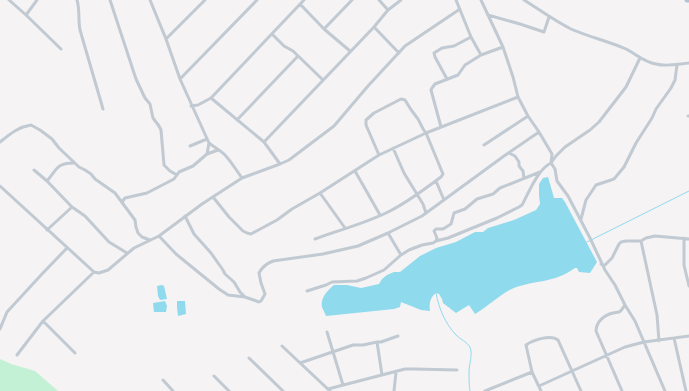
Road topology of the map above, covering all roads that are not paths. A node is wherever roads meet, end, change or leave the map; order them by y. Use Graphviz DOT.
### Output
graph roads {
  1 [pos="9,0"];
  2 [pos="37,0"];
  3 [pos="77,0"];
  4 [pos="110,0"];
  5 [pos="155,0"];
  6 [pos="205,0"];
  7 [pos="257,0"];
  8 [pos="304,0"];
  9 [pos="352,0"];
  10 [pos="379,0"];
  11 [pos="402,0"];
  12 [pos="456,0"];
  13 [pos="480,0"];
  14 [pos="524,0"];
  15 [pos="151,2"];
  16 [pos="300,4"];
  17 [pos="460,9"];
  18 [pos="388,10"];
  19 [pos="26,15"];
  20 [pos="488,16"];
  21 [pos="549,17"];
  22 [pos="374,27"];
  23 [pos="324,29"];
  24 [pos="272,34"];
  25 [pos="471,38"];
  26 [pos="166,39"];
  27 [pos="503,47"];
  28 [pos="61,49"];
  29 [pos="350,51"];
  30 [pos="399,53"];
  31 [pos="481,55"];
  32 [pos="298,56"];
  33 [pos="640,58"];
  34 [pos="689,63"];
  35 [pos="677,65"];
  36 [pos="180,79"];
  37 [pos="323,80"];
  38 [pos="447,80"];
  39 [pos="518,97"];
  40 [pos="211,98"];
  41 [pos="192,106"];
  42 [pos="103,109"];
  43 [pos="528,116"];
  44 [pos="237,120"];
  45 [pos="442,127"];
  46 [pos="539,132"];
  47 [pos="426,133"];
  48 [pos="207,139"];
  49 [pos="0,142"];
  50 [pos="264,142"];
  51 [pos="208,143"];
  52 [pos="484,145"];
  53 [pos="190,146"];
  54 [pos="393,148"];
  55 [pos="218,150"];
  56 [pos="509,153"];
  57 [pos="207,154"];
  58 [pos="379,155"];
  59 [pos="73,163"];
  60 [pos="551,163"];
  61 [pos="280,164"];
  62 [pos="34,170"];
  63 [pos="355,171"];
  64 [pos="540,172"];
  65 [pos="177,175"];
  66 [pos="242,178"];
  67 [pos="524,178"];
  68 [pos="47,181"];
  69 [pos="436,181"];
  70 [pos="0,186"];
  71 [pos="115,193"];
  72 [pos="320,194"];
  73 [pos="417,195"];
  74 [pos="213,197"];
  75 [pos="125,198"];
  76 [pos="444,200"];
  77 [pos="122,202"];
  78 [pos="72,207"];
  79 [pos="426,213"];
  80 [pos="380,215"];
  81 [pos="185,216"];
  82 [pos="581,220"];
  83 [pos="345,228"];
  84 [pos="47,230"];
  85 [pos="388,233"];
  86 [pos="159,236"];
  87 [pos="684,238"];
  88 [pos="315,239"];
  89 [pos="689,239"];
  90 [pos="150,240"];
  91 [pos="436,241"];
  92 [pos="641,241"];
  93 [pos="67,248"];
  94 [pos="127,253"];
  95 [pos="401,256"];
  96 [pos="601,264"];
  97 [pos="94,272"];
  98 [pos="689,286"];
  99 [pos="308,291"];
  100 [pos="245,297"];
  101 [pos="625,304"];
  102 [pos="43,321"];
  103 [pos="0,329"];
  104 [pos="328,332"];
  105 [pos="398,336"];
  106 [pos="689,336"];
  107 [pos="674,338"];
  108 [pos="659,340"];
  109 [pos="377,342"];
  110 [pos="644,342"];
  111 [pos="282,346"];
  112 [pos="333,351"];
  113 [pos="75,353"];
  114 [pos="17,354"];
  115 [pos="607,355"];
  116 [pos="249,358"];
  117 [pos="300,363"];
  118 [pos="457,370"];
  119 [pos="572,371"];
  120 [pos="396,372"];
  121 [pos="532,372"];
  122 [pos="382,375"];
  123 [pos="214,376"];
  124 [pos="163,380"];
  125 [pos="344,384"];
  126 [pos="539,386"];
  127 [pos="329,390"];
  128 [pos="174,391"];
  129 [pos="229,391"];
  130 [pos="283,391"];
  131 [pos="394,391"];
  132 [pos="485,391"];
  133 [pos="541,391"];
  134 [pos="580,391"];
  135 [pos="622,391"];
  136 [pos="665,391"];
  137 [pos="686,391"];
  1 -- 19 [label="street"];
  2 -- 19 [label="street"];
  3 -- 42 [label="street"];
  4 -- 65 [label="street"];
  5 -- 15 [label="street"];
  6 -- 26 [label="street"];
  7 -- 36 [label="street"];
  8 -- 16 [label="street"];
  9 -- 23 [label="street"];
  10 -- 18 [label="street"];
  11 -- 18 [label="street"];
  12 -- 17 [label="street"];
  13 -- 20 [label="street"];
  14 -- 21 [label="street"];
  15 -- 26 [label="street"];
  16 -- 23 [label="street"];
  16 -- 24 [label="street"];
  17 -- 25 [label="street"];
  17 -- 30 [label="street"];
  18 -- 22 [label="street"];
  19 -- 28 [label="street"];
  20 -- 21 [label="street"];
  20 -- 27 [label="street"];
  21 -- 33 [label="street"];
  22 -- 29 [label="street"];
  22 -- 30 [label="street"];
  23 -- 29 [label="street"];
  24 -- 32 [label="street"];
  24 -- 40 [label="street"];
  25 -- 31 [label="street"];
  25 -- 38 [label="street"];
  26 -- 36 [label="street"];
  27 -- 31 [label="street"];
  27 -- 39 [label="street"];
  29 -- 37 [label="street"];
  30 -- 61 [label="street"];
  31 -- 38 [label="street"];
  32 -- 37 [label="street"];
  32 -- 44 [label="street"];
  33 -- 35 [label="street"];
  33 -- 60 [label="street"];
  34 -- 35 [label="street"];
  35 -- 82 [label="street"];
  36 -- 41 [label="street"];
  37 -- 50 [label="street"];
  38 -- 45 [label="street"];
  39 -- 43 [label="street"];
  39 -- 45 [label="street"];
  40 -- 41 [label="street"];
  40 -- 44 [label="street"];
  41 -- 48 [label="street"];
  43 -- 46 [label="street"];
  43 -- 52 [label="street"];
  44 -- 50 [label="street"];
  45 -- 47 [label="street"];
  46 -- 56 [label="street"];
  46 -- 60 [label="street"];
  47 -- 54 [label="street"];
  47 -- 58 [label="street"];
  47 -- 69 [label="street"];
  48 -- 51 [label="street"];
  48 -- 53 [label="street"];
  49 -- 59 [label="street"];
  50 -- 61 [label="street"];
  51 -- 55 [label="street"];
  51 -- 57 [label="street"];
  54 -- 58 [label="street"];
  54 -- 73 [label="street"];
  55 -- 57 [label="street"];
  55 -- 66 [label="street"];
  56 -- 67 [label="street"];
  56 -- 76 [label="street"];
  57 -- 65 [label="street"];
  58 -- 63 [label="street"];
  59 -- 68 [label="street"];
  59 -- 71 [label="street"];
  60 -- 64 [label="street"];
  60 -- 82 [label="street"];
  61 -- 66 [label="street"];
  62 -- 68 [label="street"];
  63 -- 72 [label="street"];
  63 -- 80 [label="street"];
  64 -- 67 [label="street"];
  64 -- 91 [label="street"];
  65 -- 75 [label="street"];
  66 -- 74 [label="street"];
  67 -- 91 [label="street"];
  68 -- 78 [label="street"];
  69 -- 73 [label="street"];
  69 -- 76 [label="street"];
  70 -- 84 [label="street"];
  71 -- 75 [label="street"];
  71 -- 77 [label="street"];
  72 -- 74 [label="street"];
  72 -- 83 [label="street"];
  73 -- 79 [label="street"];
  73 -- 80 [label="street"];
  74 -- 81 [label="street"];
  75 -- 77 [label="street"];
  76 -- 79 [label="street"];
  77 -- 90 [label="street"];
  78 -- 84 [label="street"];
  78 -- 94 [label="street"];
  79 -- 85 [label="street"];
  80 -- 83 [label="street"];
  81 -- 86 [label="street"];
  81 -- 100 [label="street"];
  82 -- 96 [label="street"];
  83 -- 88 [label="street"];
  84 -- 93 [label="street"];
  85 -- 95 [label="street"];
  85 -- 100 [label="street"];
  86 -- 90 [label="street"];
  86 -- 100 [label="street"];
  87 -- 89 [label="street"];
  87 -- 92 [label="street"];
  87 -- 98 [label="street"];
  90 -- 94 [label="street"];
  91 -- 95 [label="street"];
  92 -- 96 [label="street"];
  92 -- 108 [label="street"];
  93 -- 97 [label="street"];
  93 -- 103 [label="street"];
  94 -- 97 [label="street"];
  95 -- 99 [label="street"];
  96 -- 101 [label="street"];
  97 -- 102 [label="street"];
  101 -- 110 [label="street"];
  101 -- 115 [label="street"];
  102 -- 113 [label="street"];
  102 -- 114 [label="street"];
  104 -- 112 [label="street"];
  105 -- 109 [label="street"];
  106 -- 107 [label="street"];
  107 -- 108 [label="street"];
  107 -- 137 [label="street"];
  108 -- 110 [label="street"];
  109 -- 112 [label="street"];
  109 -- 122 [label="street"];
  110 -- 115 [label="street"];
  110 -- 136 [label="street"];
  111 -- 117 [label="street"];
  112 -- 117 [label="street"];
  112 -- 125 [label="street"];
  115 -- 119 [label="street"];
  115 -- 135 [label="street"];
  116 -- 130 [label="street"];
  117 -- 127 [label="street"];
  118 -- 120 [label="street"];
  119 -- 121 [label="street"];
  119 -- 126 [label="street"];
  119 -- 134 [label="street"];
  120 -- 122 [label="street"];
  120 -- 131 [label="street"];
  121 -- 126 [label="street"];
  121 -- 132 [label="street"];
  122 -- 125 [label="street"];
  123 -- 129 [label="street"];
  124 -- 128 [label="street"];
  125 -- 127 [label="street"];
  126 -- 133 [label="street"];
}
